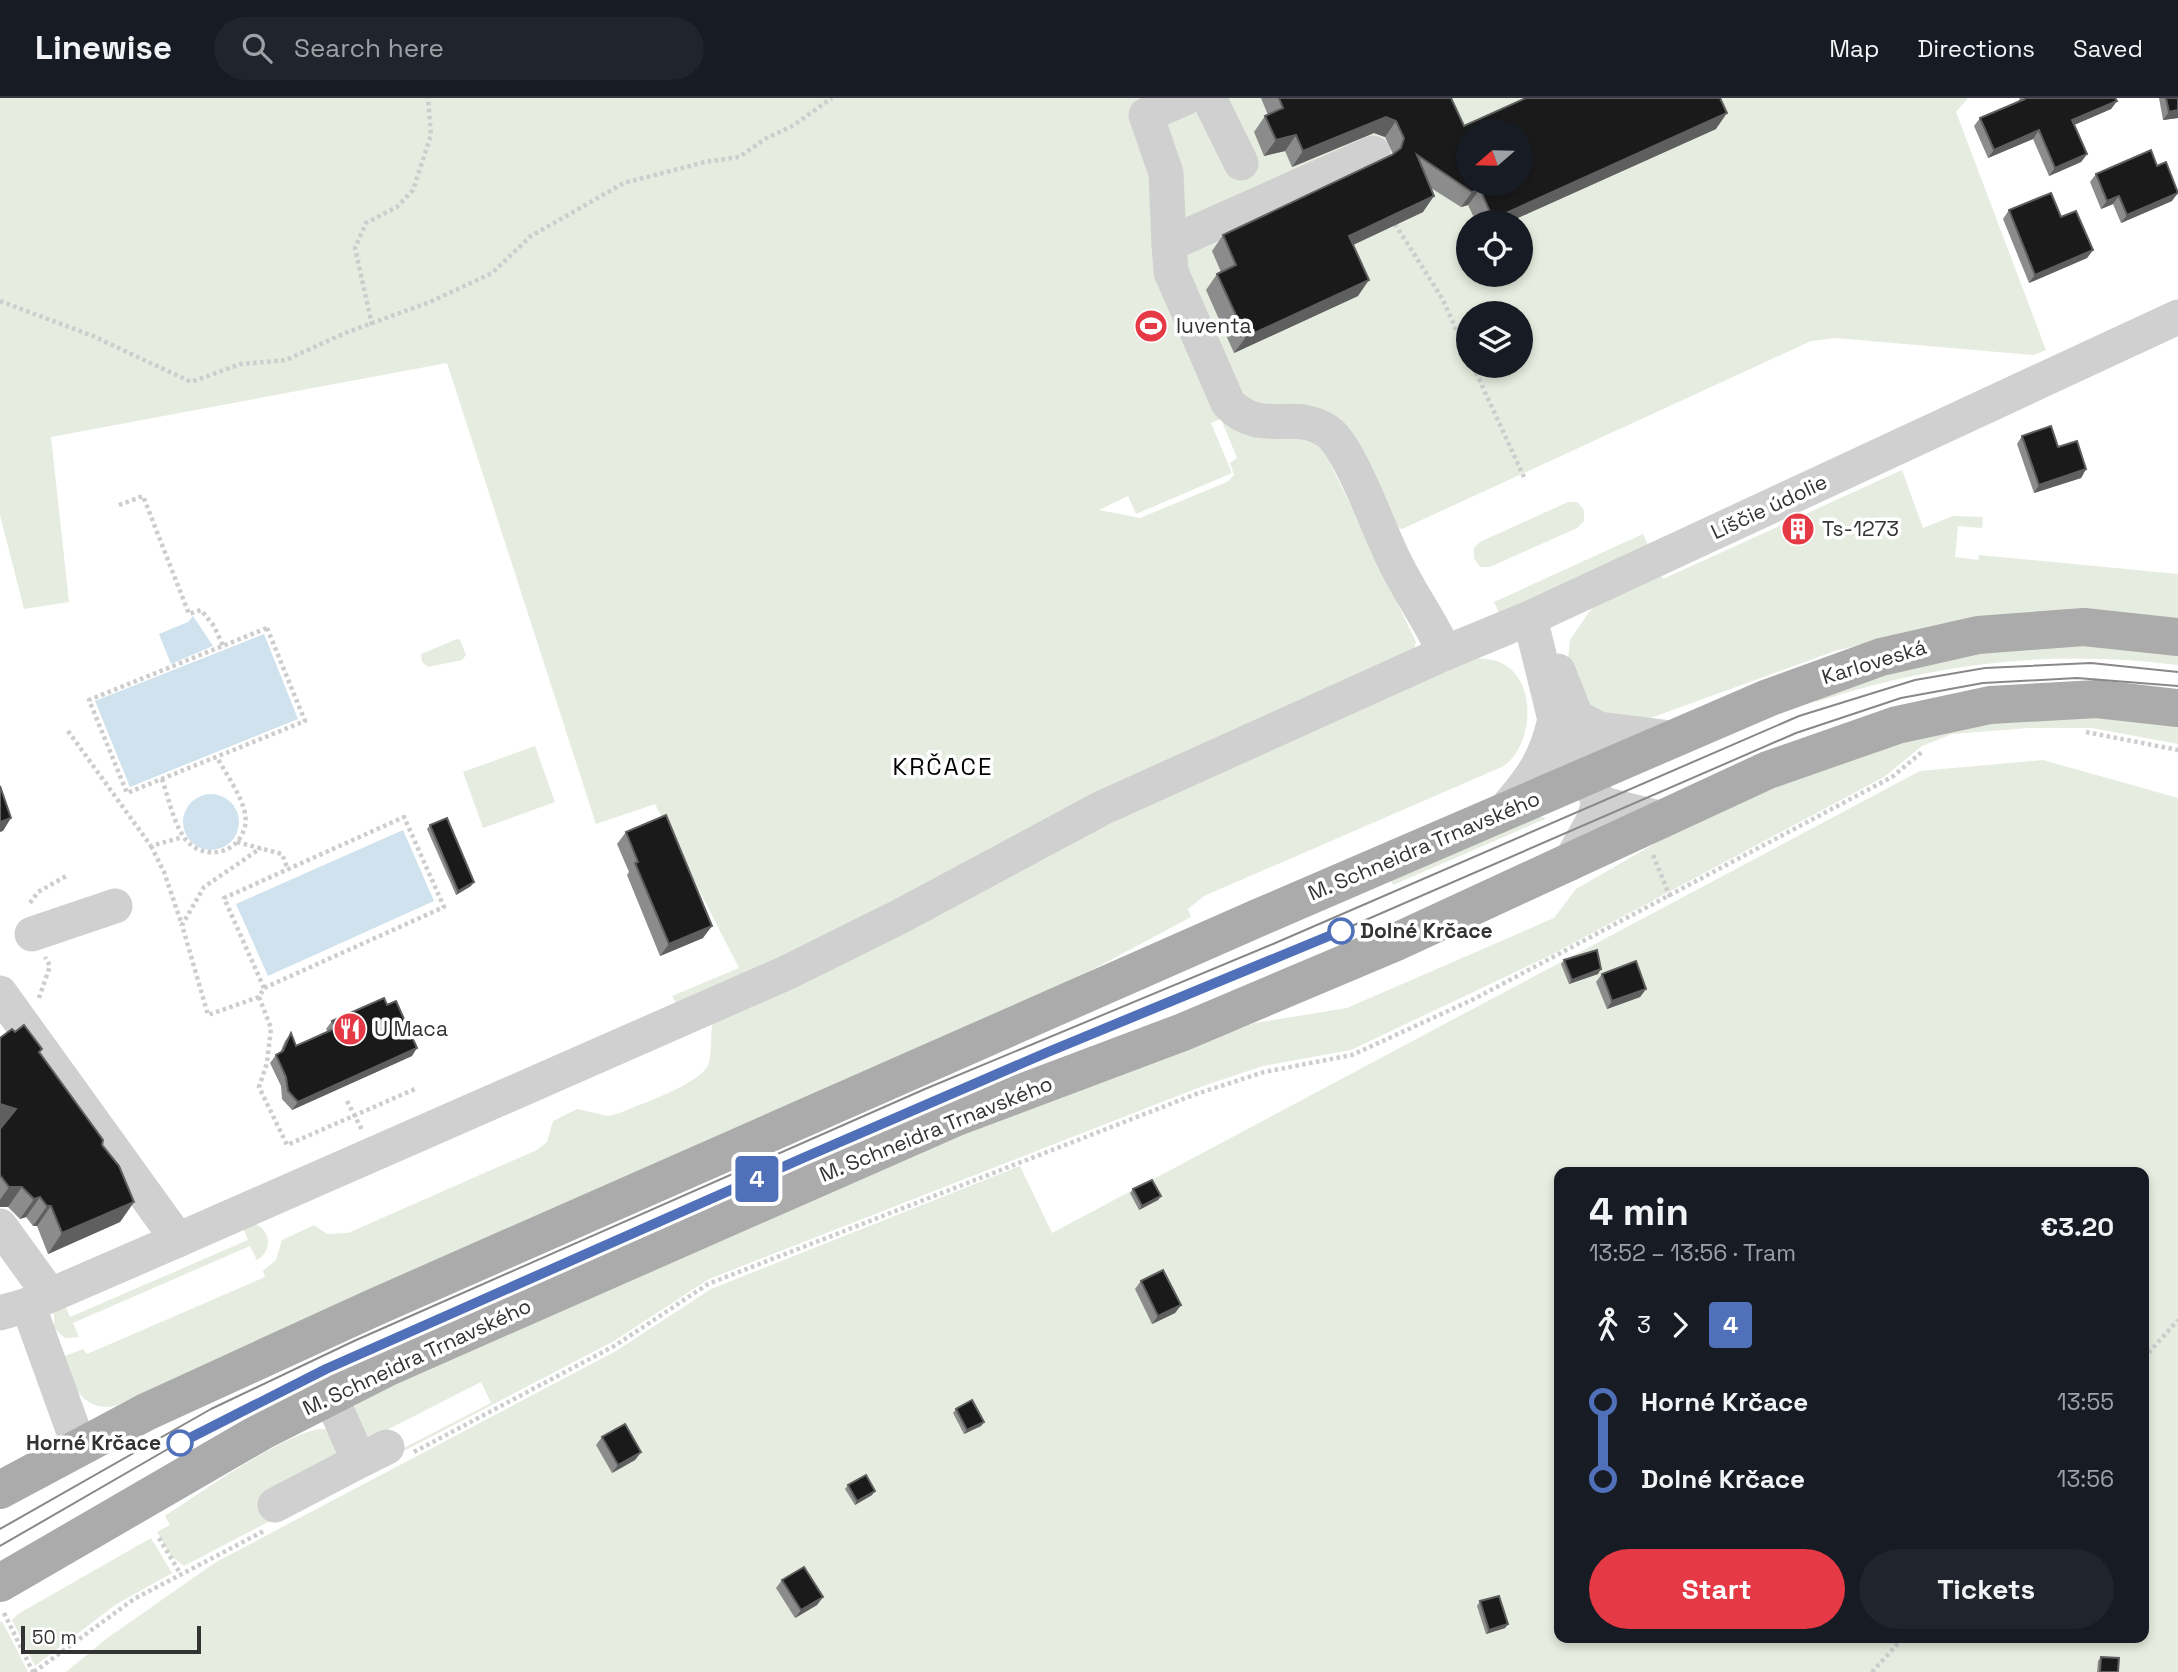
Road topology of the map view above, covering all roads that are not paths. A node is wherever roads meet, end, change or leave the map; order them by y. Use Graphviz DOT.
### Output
graph roads {
  1 [pos="1185,98"];
  2 [pos="1209,98"];
  3 [pos="1373,153"];
  4 [pos="1241,163"];
  5 [pos="1169,244"];
  6 [pos="2178,317"];
  7 [pos="1530,618"];
  8 [pos="2178,637"];
  9 [pos="1445,653"];
  10 [pos="2178,708"];
  11 [pos="1566,720"];
  12 [pos="1671,738"];
  13 [pos="1593,789"];
  14 [pos="1504,811"];
  15 [pos="1657,835"];
  16 [pos="1569,864"];
  17 [pos="115,906"];
  18 [pos="32,934"];
  19 [pos="0,993"];
  20 [pos="0,1226"];
  21 [pos="178,1240"];
  22 [pos="26,1304"];
  23 [pos="330,1395"];
  24 [pos="79,1446"];
  25 [pos="0,1490"];
  26 [pos="274,1516"];
  27 [pos="1,1596"];
  1 -- 5 [label="street"];
  2 -- 4 [label="street"];
  3 -- 5 [label="street"];
  5 -- 9 [label="street"];
  6 -- 7 [label="street, Líščie údolie"];
  7 -- 9 [label="street, Líščie údolie"];
  7 -- 11 [label="street"];
  8 -- 12 [label="main road, Karloveská"];
  9 -- 21 [label="street, Líščie údolie"];
  10 -- 15 [label="main road"];
  11 -- 12 [label="street"];
  11 -- 13 [label="street"];
  11 -- 14 [label="street"];
  12 -- 13 [label="main road, Karloveská"];
  13 -- 14 [label="main road, M. Schneidra Trnavského"];
  13 -- 15 [label="street"];
  13 -- 16 [label="street"];
  14 -- 24 [label="main road, M. Schneidra Trnavského"];
  15 -- 16 [label="main road, M. Schneidra Trnavského"];
  16 -- 23 [label="main road, M. Schneidra Trnavského"];
  17 -- 18 [label="street"];
  19 -- 21 [label="street"];
  20 -- 22 [label="street"];
  21 -- 22 [label="street, Líščie údolie"];
  22 -- 24 [label="street"];
  23 -- 26 [label="street"];
  23 -- 27 [label="main road, M. Schneidra Trnavského"];
  24 -- 25 [label="main road, M. Schneidra Trnavského"];
}
